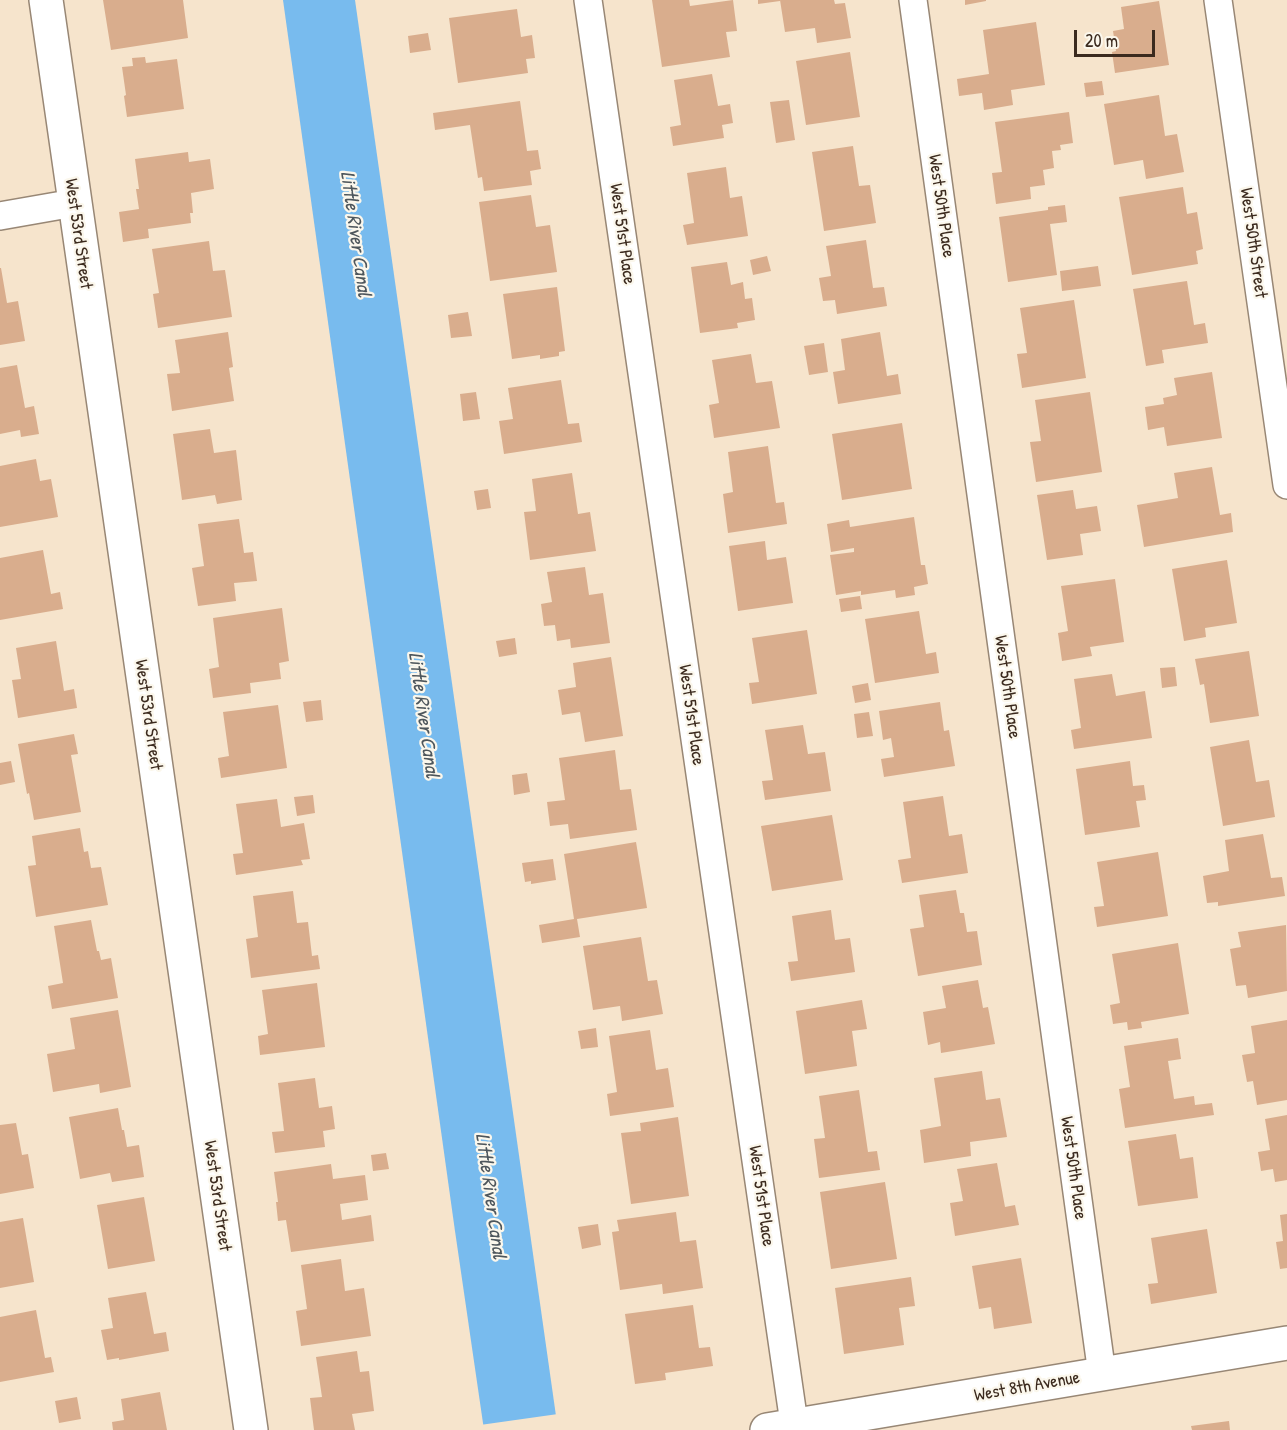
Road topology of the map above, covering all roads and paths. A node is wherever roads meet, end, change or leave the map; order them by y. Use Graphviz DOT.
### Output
graph roads {
  1 [pos="45,0"];
  2 [pos="588,0"];
  3 [pos="913,0"];
  4 [pos="1218,0"];
  5 [pos="74,203"];
  6 [pos="0,216"];
  7 [pos="1287,485"];
  8 [pos="1287,1343"];
  9 [pos="1102,1374"];
  10 [pos="785,1429"];
  11 [pos="251,1430"];
  1 -- 5 [label="street, West 53rd Street"];
  2 -- 10 [label="street, West 51st Place"];
  3 -- 9 [label="street, West 50th Place"];
  4 -- 7 [label="street, West 50th Street"];
  5 -- 6 [label="street"];
  5 -- 11 [label="street, West 53rd Street"];
  8 -- 9 [label="street, West 8th Avenue"];
  9 -- 10 [label="street, West 8th Avenue"];
}
